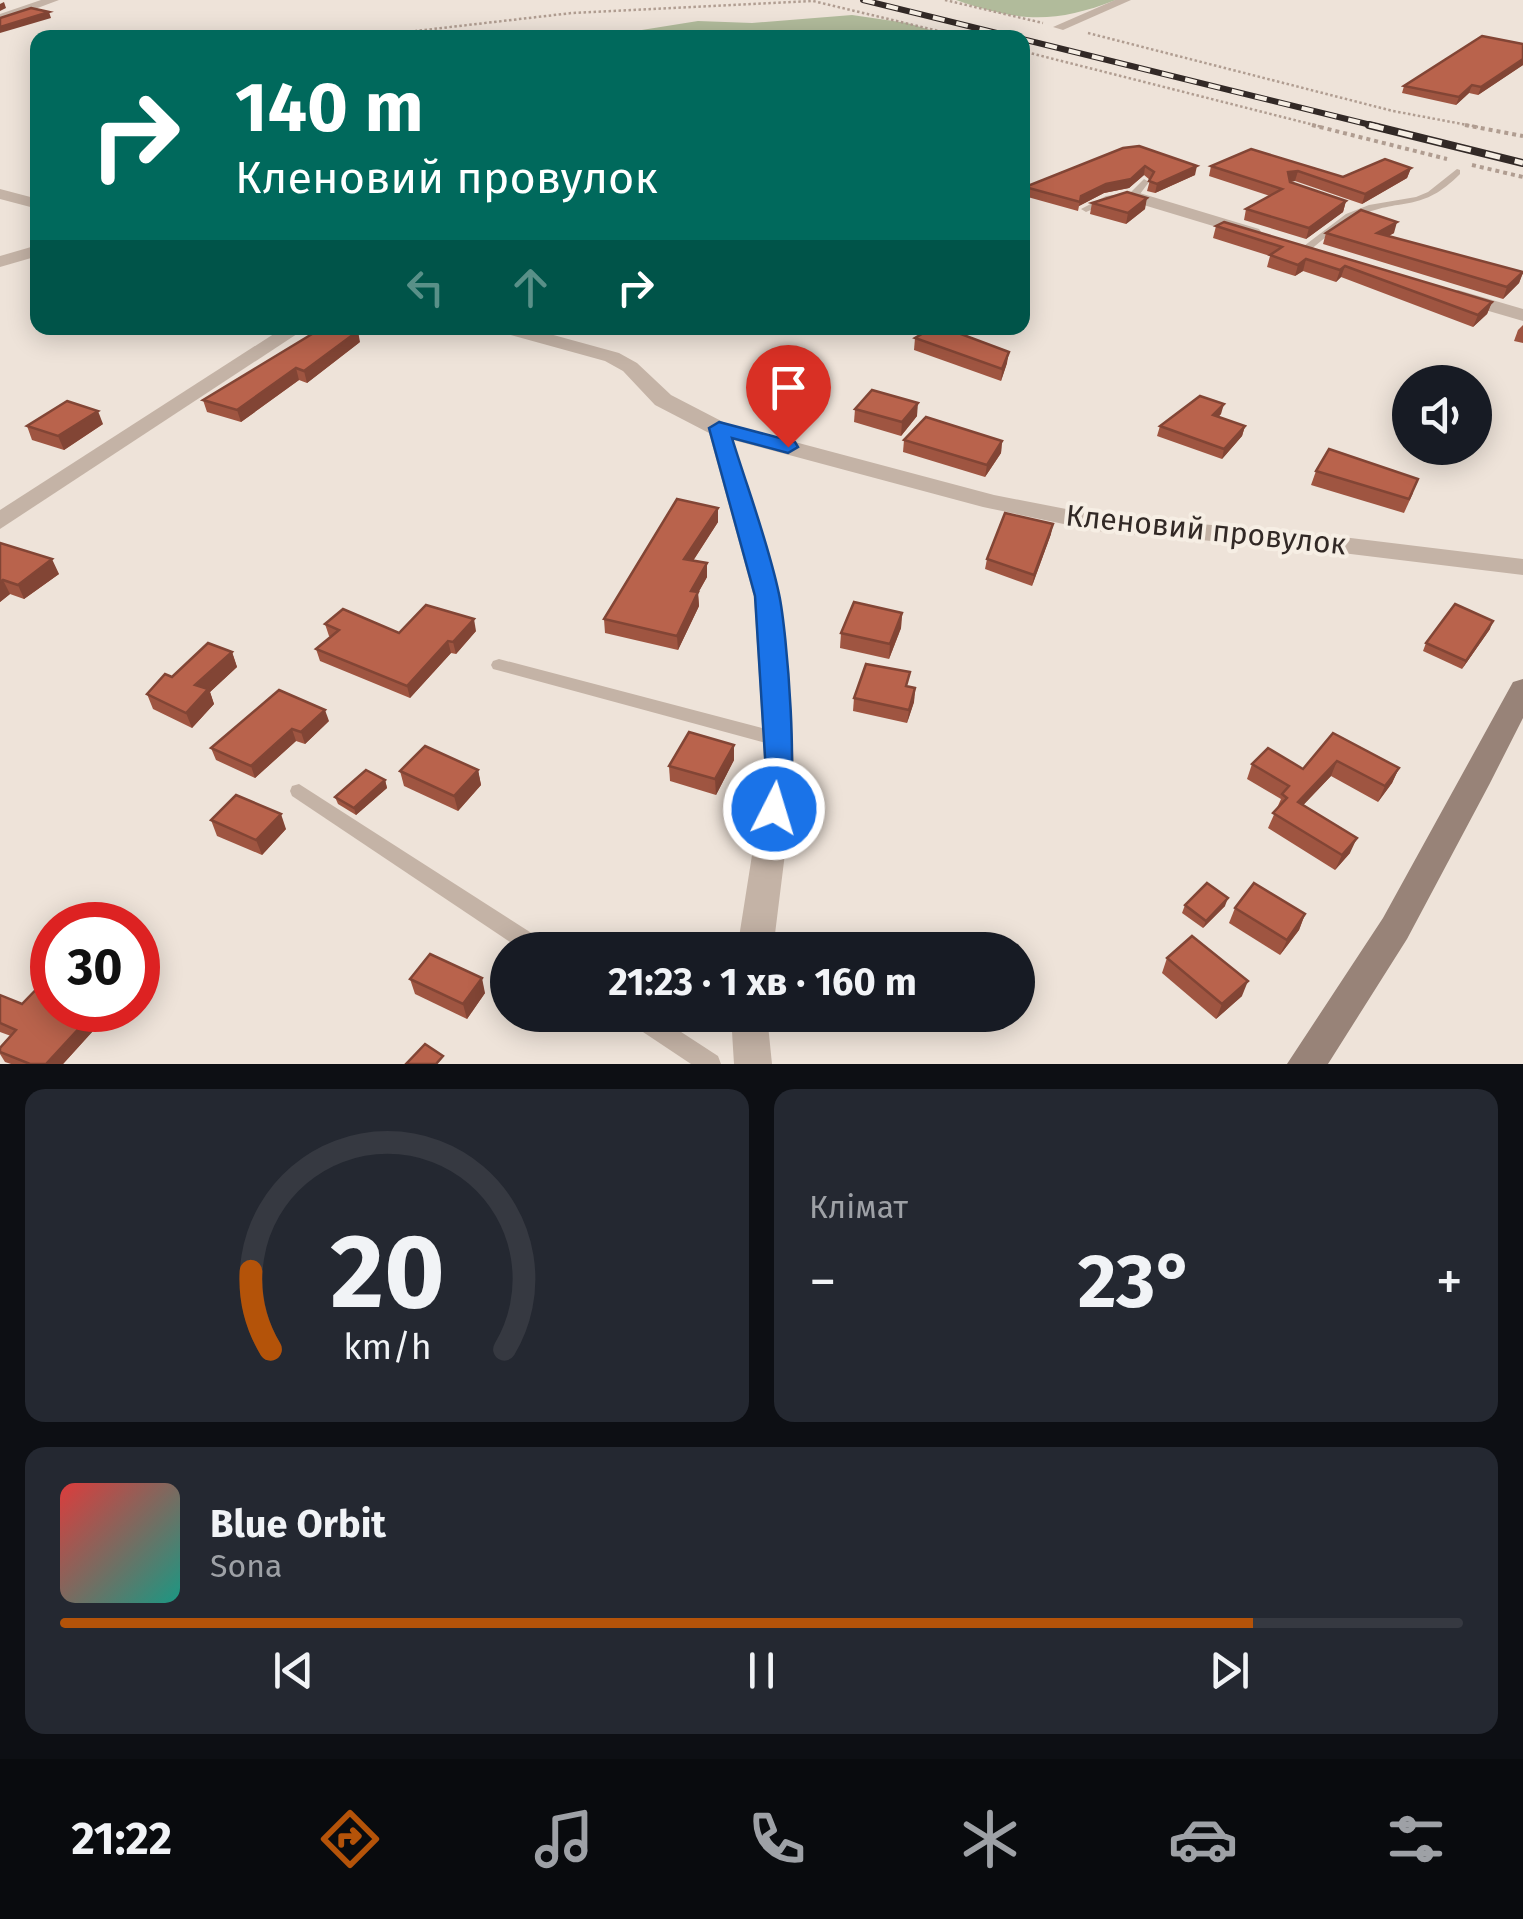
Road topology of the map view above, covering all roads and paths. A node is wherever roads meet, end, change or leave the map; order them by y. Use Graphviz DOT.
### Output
graph roads {
  1 [pos="52,0"];
  2 [pos="945,0"];
  3 [pos="1125,0"];
  4 [pos="0,18"];
  5 [pos="1058,27"];
  6 [pos="424,30"];
  7 [pos="934,30"];
  8 [pos="1030,53"];
  9 [pos="1523,136"];
  10 [pos="1471,165"];
  11 [pos="1456,166"];
  12 [pos="1523,177"];
  13 [pos="1139,189"];
  14 [pos="0,194"];
  15 [pos="30,202"];
  16 [pos="1343,205"];
  17 [pos="1086,209"];
  18 [pos="1361,211"];
  19 [pos="1267,237"];
  20 [pos="1305,248"];
  21 [pos="30,253"];
  22 [pos="0,262"];
  23 [pos="1432,288"];
  24 [pos="1523,315"];
  25 [pos="285,335"];
  26 [pos="532,335"];
  27 [pos="719,428"];
  28 [pos="0,521"];
  29 [pos="1523,568"];
  30 [pos="500,665"];
  31 [pos="1523,689"];
  32 [pos="777,740"];
  33 [pos="300,790"];
  34 [pos="512,932"];
  35 [pos="758,932"];
  36 [pos="662,1032"];
  37 [pos="750,1032"];
  38 [pos="710,1064"];
  39 [pos="753,1064"];
  40 [pos="1306,1064"];
  1 -- 4 [label="street"];
  2 -- 5 [label="path"];
  3 -- 5 [label="street"];
  5 -- 9 [label="path"];
  6 -- 7 [label="path"];
  8 -- 11 [label="path"];
  10 -- 12 [label="path"];
  11 -- 18 [label="lane"];
  13 -- 17 [label="lane"];
  13 -- 19 [label="street"];
  14 -- 15 [label="street"];
  16 -- 18 [label="lane"];
  18 -- 20 [label="lane"];
  21 -- 22 [label="street"];
  23 -- 24 [label="street"];
  25 -- 28 [label="street"];
  26 -- 27 [label="street, Кленовий провулок"];
  27 -- 29 [label="street, Кленовий провулок"];
  27 -- 32 [label="street"];
  30 -- 32 [label="lane"];
  31 -- 40 [label="street"];
  32 -- 35 [label="street"];
  33 -- 34 [label="lane"];
  36 -- 38 [label="lane"];
  37 -- 39 [label="street"];
}
